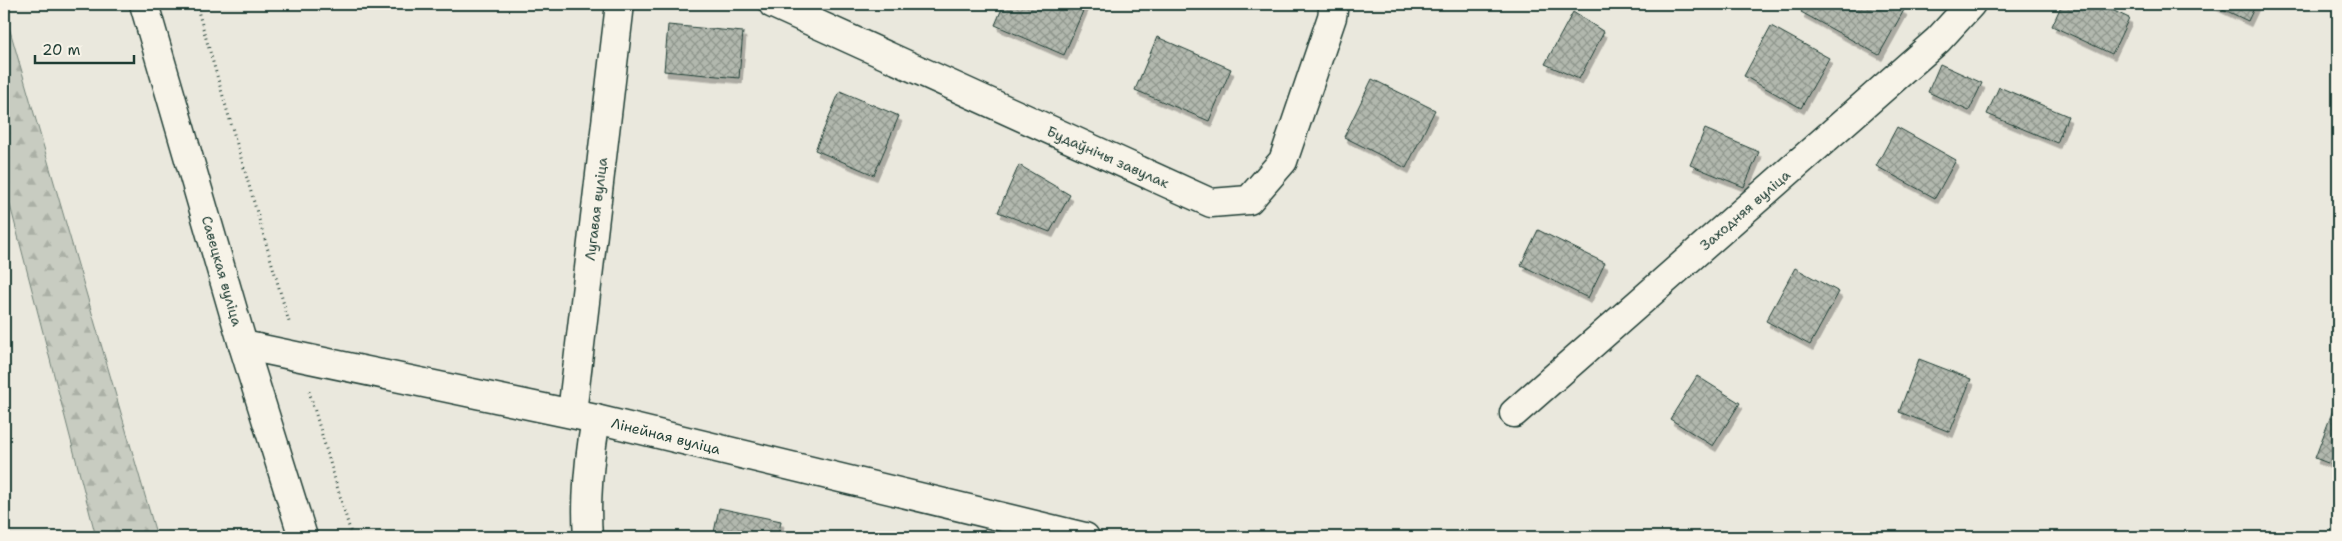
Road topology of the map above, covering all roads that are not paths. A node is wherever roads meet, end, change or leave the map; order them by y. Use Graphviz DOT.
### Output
graph roads {
  1 [pos="144,4"];
  2 [pos="620,4"];
  3 [pos="773,4"];
  4 [pos="1334,4"];
  5 [pos="1971,4"];
  6 [pos="243,345"];
  7 [pos="1514,413"];
  8 [pos="584,416"];
  9 [pos="303,537"];
  10 [pos="588,537"];
  11 [pos="1085,537"];
  1 -- 6 [label="street, Савецкая вуліца"];
  2 -- 8 [label="street, Лугавая вуліца"];
  3 -- 4 [label="street, Будаўнічы завулак"];
  5 -- 7 [label="street, Заходняя вуліца"];
  6 -- 8 [label="street, Лінейная вуліца"];
  6 -- 9 [label="street, Савецкая вуліца"];
  8 -- 10 [label="street, Лугавая вуліца"];
  8 -- 11 [label="street, Лінейная вуліца"];
}
